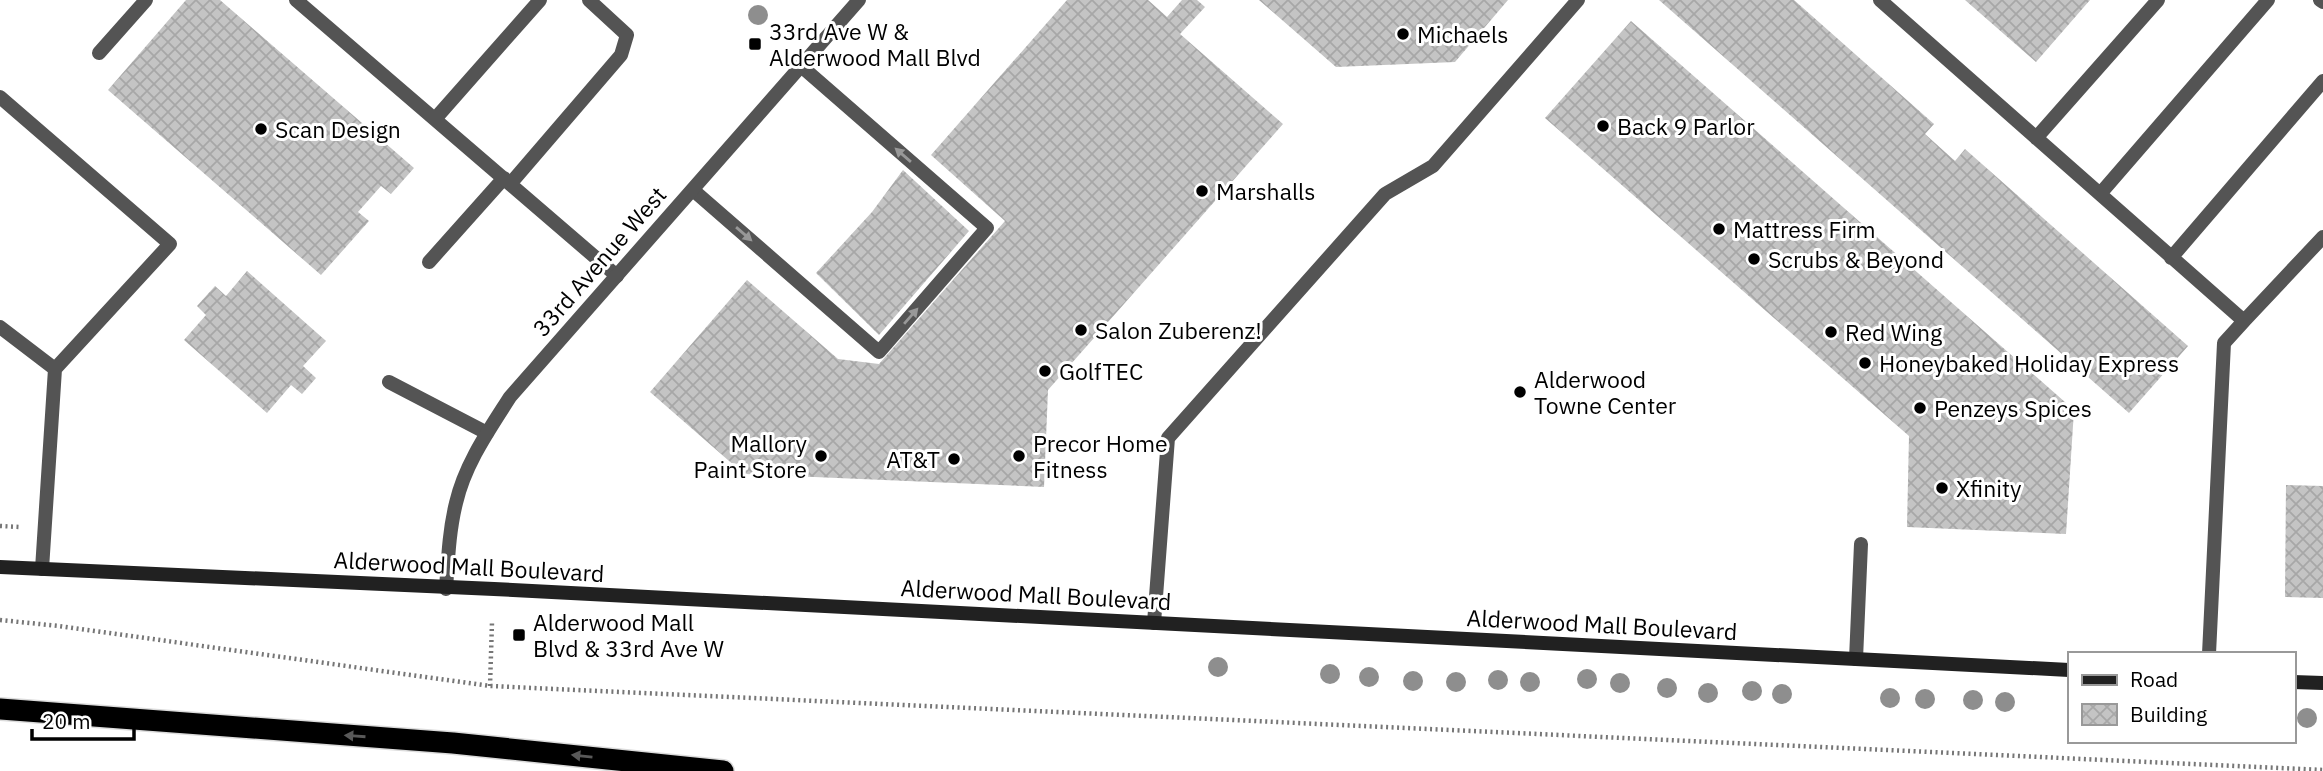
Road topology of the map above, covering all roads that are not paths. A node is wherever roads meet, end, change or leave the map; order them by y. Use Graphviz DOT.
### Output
graph roads {
  1 [pos="146,0"];
  2 [pos="296,0"];
  3 [pos="540,0"];
  4 [pos="589,0"];
  5 [pos="859,0"];
  6 [pos="1578,0"];
  7 [pos="1880,0"];
  8 [pos="2158,0"];
  9 [pos="2269,0"];
  10 [pos="99,53"];
  11 [pos="801,66"];
  12 [pos="2323,81"];
  13 [pos="0,96"];
  14 [pos="435,118"];
  15 [pos="2036,138"];
  16 [pos="507,180"];
  17 [pos="693,190"];
  18 [pos="2100,194"];
  19 [pos="2322,236"];
  20 [pos="2171,258"];
  21 [pos="429,262"];
  22 [pos="617,276"];
  23 [pos="2244,321"];
  24 [pos="0,327"];
  25 [pos="55,369"];
  26 [pos="389,382"];
  27 [pos="487,433"];
  28 [pos="1861,544"];
  29 [pos="0,567"];
  30 [pos="42,569"];
  31 [pos="446,589"];
  32 [pos="1154,623"];
  33 [pos="2209,652"];
  34 [pos="1856,659"];
  35 [pos="2068,670"];
  36 [pos="2295,682"];
  37 [pos="2323,684"];
  38 [pos="0,709"];
  39 [pos="723,771"];
  1 -- 10 [label="street"];
  2 -- 14 [label="street"];
  3 -- 14 [label="street"];
  4 -- 16 [label="street"];
  5 -- 11 [label="street, 33rd Avenue West"];
  6 -- 32 [label="street"];
  7 -- 15 [label="street"];
  8 -- 15 [label="street"];
  9 -- 18 [label="street"];
  11 -- 17 [label="street, 33rd Avenue West"];
  17 -- 11 [label="street, one-way"];
  12 -- 20 [label="street"];
  13 -- 25 [label="street"];
  14 -- 16 [label="street"];
  15 -- 18 [label="street"];
  16 -- 21 [label="street"];
  16 -- 22 [label="street"];
  17 -- 22 [label="street, 33rd Avenue West"];
  18 -- 20 [label="street"];
  19 -- 23 [label="street"];
  20 -- 23 [label="street"];
  22 -- 27 [label="street, 33rd Avenue West"];
  23 -- 33 [label="street"];
  24 -- 25 [label="street"];
  25 -- 30 [label="street"];
  26 -- 27 [label="street"];
  27 -- 31 [label="street, 33rd Avenue West"];
  28 -- 34 [label="street"];
  29 -- 30 [label="main road, Alderwood Mall Boulevard"];
  30 -- 31 [label="main road, Alderwood Mall Boulevard"];
  31 -- 32 [label="main road, Alderwood Mall Boulevard"];
  32 -- 34 [label="main road, Alderwood Mall Boulevard"];
  34 -- 35 [label="main road, Alderwood Mall Boulevard"];
  36 -- 37 [label="main road"];
  39 -- 38 [label="highway, one-way"];
}
